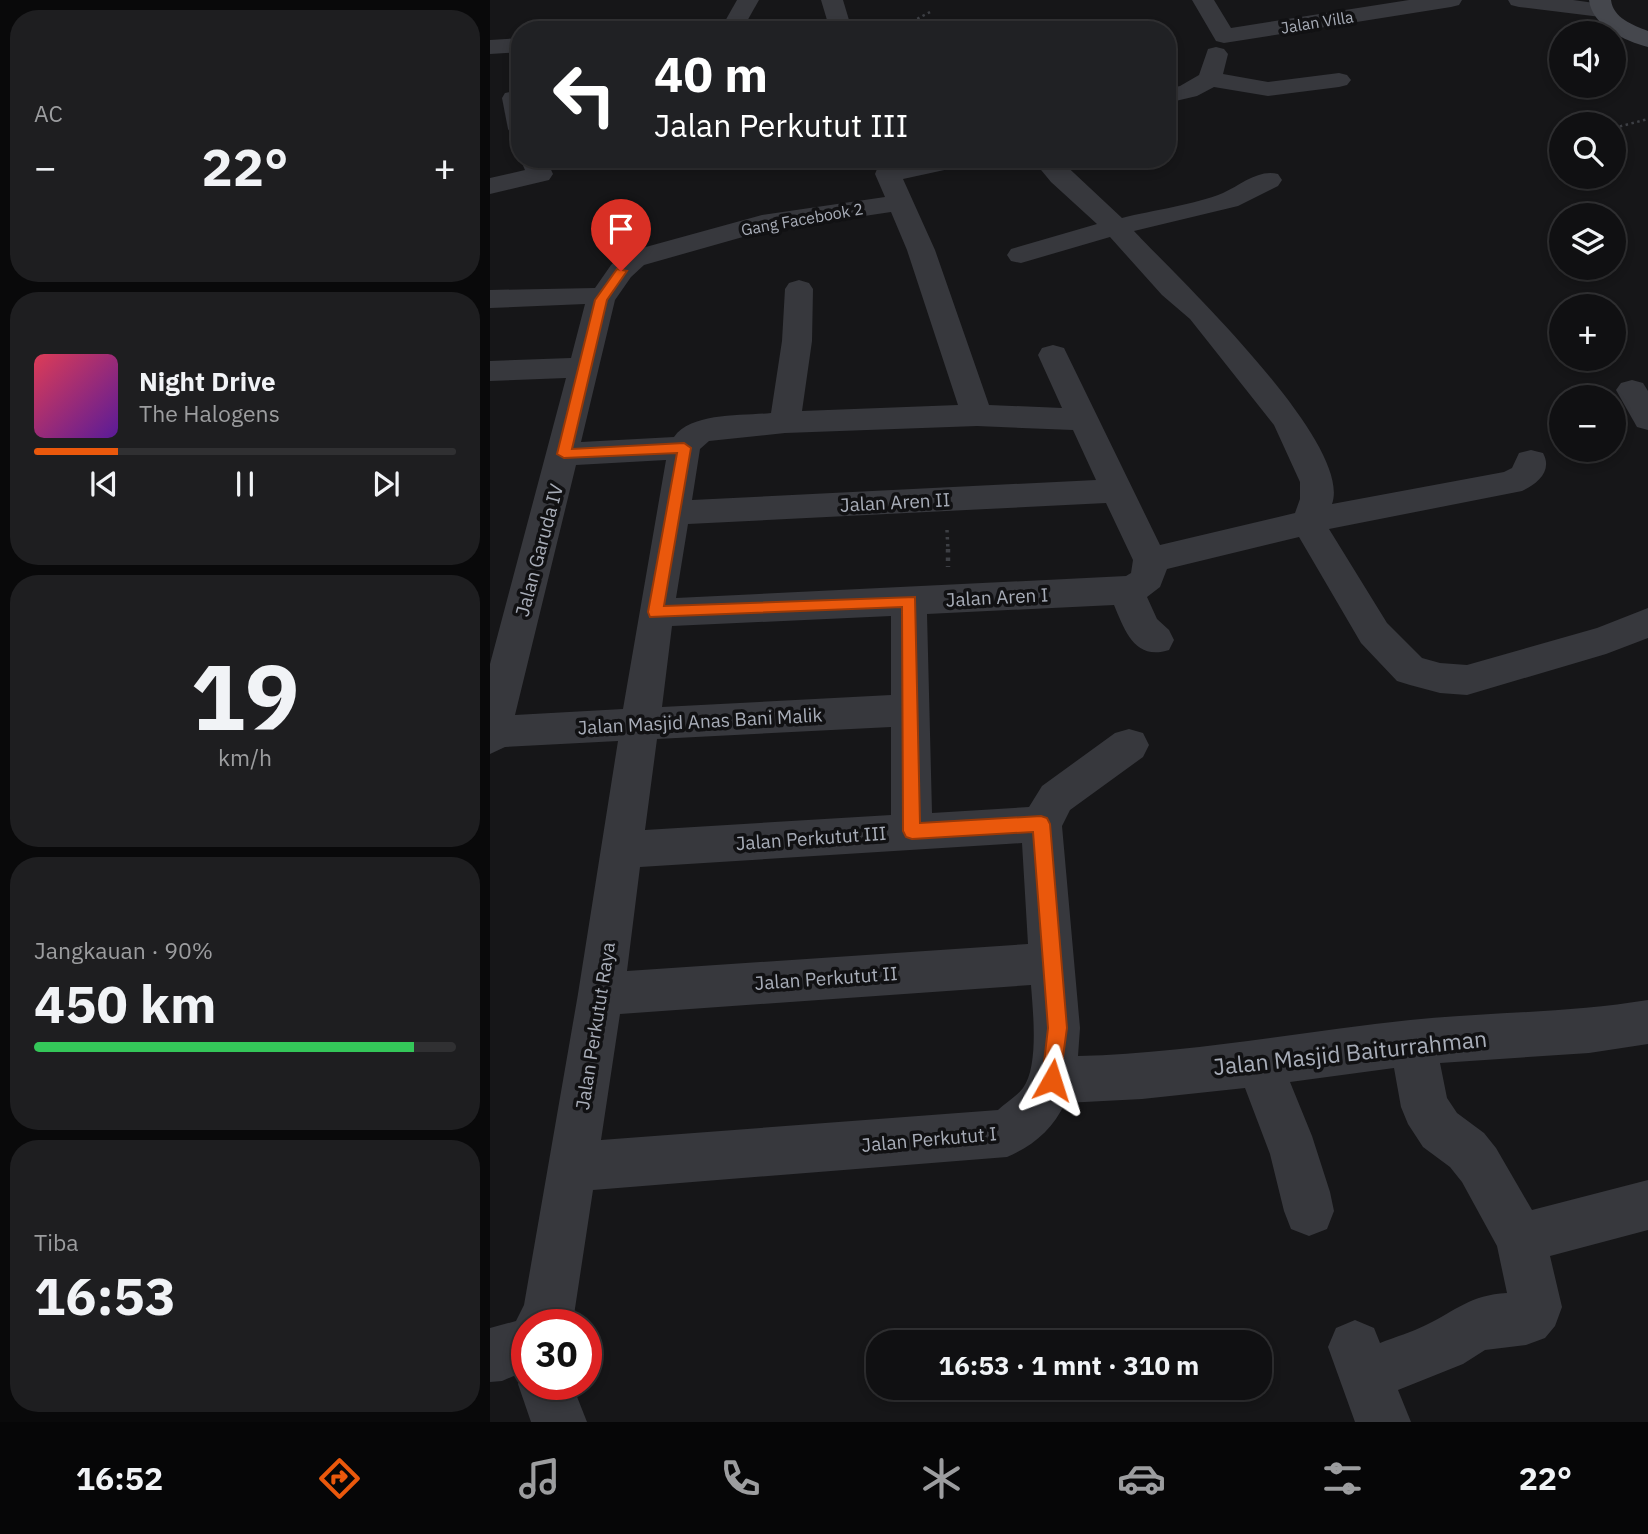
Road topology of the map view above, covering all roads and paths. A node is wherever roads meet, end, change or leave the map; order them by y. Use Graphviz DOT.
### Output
graph roads {
  1 [pos="748,0"];
  2 [pos="832,0"];
  3 [pos="1203,0"];
  4 [pos="1451,0"];
  5 [pos="1519,0"];
  6 [pos="1600,5"];
  7 [pos="932,11"];
  8 [pos="736,21"];
  9 [pos="838,21"];
  10 [pos="913,21"];
  11 [pos="1224,36"];
  12 [pos="1648,40"];
  13 [pos="511,46"];
  14 [pos="490,47"];
  15 [pos="1210,79"];
  16 [pos="1339,80"];
  17 [pos="1176,94"];
  18 [pos="1648,119"];
  19 [pos="1626,125"];
  20 [pos="537,168"];
  21 [pos="892,168"];
  22 [pos="1053,168"];
  23 [pos="1269,180"];
  24 [pos="490,186"];
  25 [pos="901,203"];
  26 [pos="1116,227"];
  27 [pos="1021,255"];
  28 [pos="799,289"];
  29 [pos="490,299"];
  30 [pos="601,300"];
  31 [pos="1053,355"];
  32 [pos="586,367"];
  33 [pos="490,371"];
  34 [pos="1632,390"];
  35 [pos="977,415"];
  36 [pos="1648,419"];
  37 [pos="1085,420"];
  38 [pos="785,422"];
  39 [pos="684,448"];
  40 [pos="564,454"];
  41 [pos="1531,461"];
  42 [pos="1116,491"];
  43 [pos="946,499"];
  44 [pos="673,513"];
  45 [pos="1308,523"];
  46 [pos="1150,560"];
  47 [pos="1126,590"];
  48 [pos="949,599"];
  49 [pos="909,601"];
  50 [pos="656,612"];
  51 [pos="1648,622"];
  52 [pos="1156,640"];
  53 [pos="910,710"];
  54 [pos="639,724"];
  55 [pos="490,734"];
  56 [pos="1129,745"];
  57 [pos="1041,824"];
  58 [pos="912,831"];
  59 [pos="622,850"];
  60 [pos="1051,962"];
  61 [pos="601,994"];
  62 [pos="1648,1022"];
  63 [pos="1413,1043"];
  64 [pos="1258,1062"];
  65 [pos="1052,1080"];
  66 [pos="572,1167"];
  67 [pos="1648,1205"];
  68 [pos="1309,1211"];
  69 [pos="1521,1238"];
  70 [pos="549,1309"];
  71 [pos="511,1350"];
  72 [pos="490,1355"];
  73 [pos="1368,1381"];
  74 [pos="551,1400"];
  75 [pos="559,1422"];
  1 -- 8 [label="street"];
  2 -- 9 [label="street"];
  3 -- 11 [label="street"];
  4 -- 11 [label="street, Jalan Villa"];
  5 -- 6 [label="street"];
  6 -- 12 [label="street"];
  7 -- 10 [label="path"];
  11 -- 15 [label="street"];
  13 -- 14 [label="street"];
  15 -- 16 [label="street"];
  15 -- 17 [label="street"];
  18 -- 19 [label="path"];
  20 -- 24 [label="street"];
  21 -- 25 [label="street"];
  22 -- 26 [label="street"];
  23 -- 26 [label="street"];
  25 -- 30 [label="street, Gang Facebook 2"];
  25 -- 35 [label="street"];
  26 -- 27 [label="street"];
  26 -- 45 [label="street"];
  28 -- 38 [label="street"];
  29 -- 30 [label="street"];
  30 -- 32 [label="street, Jalan Garuda IV"];
  31 -- 37 [label="street"];
  32 -- 33 [label="street"];
  32 -- 40 [label="street, Jalan Garuda IV"];
  34 -- 36 [label="street"];
  35 -- 37 [label="street"];
  35 -- 38 [label="street"];
  37 -- 42 [label="street"];
  38 -- 39 [label="street"];
  39 -- 40 [label="street"];
  39 -- 44 [label="street, Jalan Perkutut Raya"];
  40 -- 55 [label="street, Jalan Garuda IV"];
  41 -- 45 [label="street"];
  42 -- 43 [label="street, Jalan Aren II"];
  42 -- 46 [label="street"];
  43 -- 44 [label="street, Jalan Aren II"];
  43 -- 48 [label="path"];
  44 -- 50 [label="street, Jalan Perkutut Raya"];
  45 -- 46 [label="street"];
  45 -- 51 [label="street"];
  46 -- 47 [label="street"];
  47 -- 48 [label="street, Jalan Aren I"];
  47 -- 52 [label="street"];
  48 -- 49 [label="street, Jalan Aren I"];
  49 -- 50 [label="street, Jalan Aren I"];
  49 -- 53 [label="street"];
  50 -- 54 [label="street, Jalan Perkutut Raya"];
  53 -- 54 [label="street, Jalan Masjid Anas Bani Malik"];
  53 -- 58 [label="street"];
  54 -- 55 [label="street, Jalan Masjid Anas Bani Malik"];
  54 -- 59 [label="street, Jalan Perkutut Raya"];
  56 -- 57 [label="street"];
  57 -- 58 [label="street, Jalan Perkutut III"];
  57 -- 60 [label="street, Jalan Perkutut I"];
  58 -- 59 [label="street, Jalan Perkutut III"];
  59 -- 61 [label="street, Jalan Perkutut Raya"];
  60 -- 61 [label="street, Jalan Perkutut II"];
  60 -- 65 [label="street, Jalan Perkutut I"];
  61 -- 66 [label="street, Jalan Perkutut Raya"];
  62 -- 63 [label="street, Jalan Masjid Baiturrahman"];
  63 -- 64 [label="street, Jalan Masjid Baiturrahman"];
  63 -- 69 [label="street"];
  64 -- 65 [label="street, Jalan Masjid Baiturrahman"];
  64 -- 68 [label="street"];
  65 -- 66 [label="street, Jalan Perkutut I"];
  66 -- 70 [label="street, Jalan Perkutut Raya"];
  67 -- 69 [label="street"];
  69 -- 73 [label="street"];
  71 -- 72 [label="street"];
  74 -- 75 [label="street"];
}
